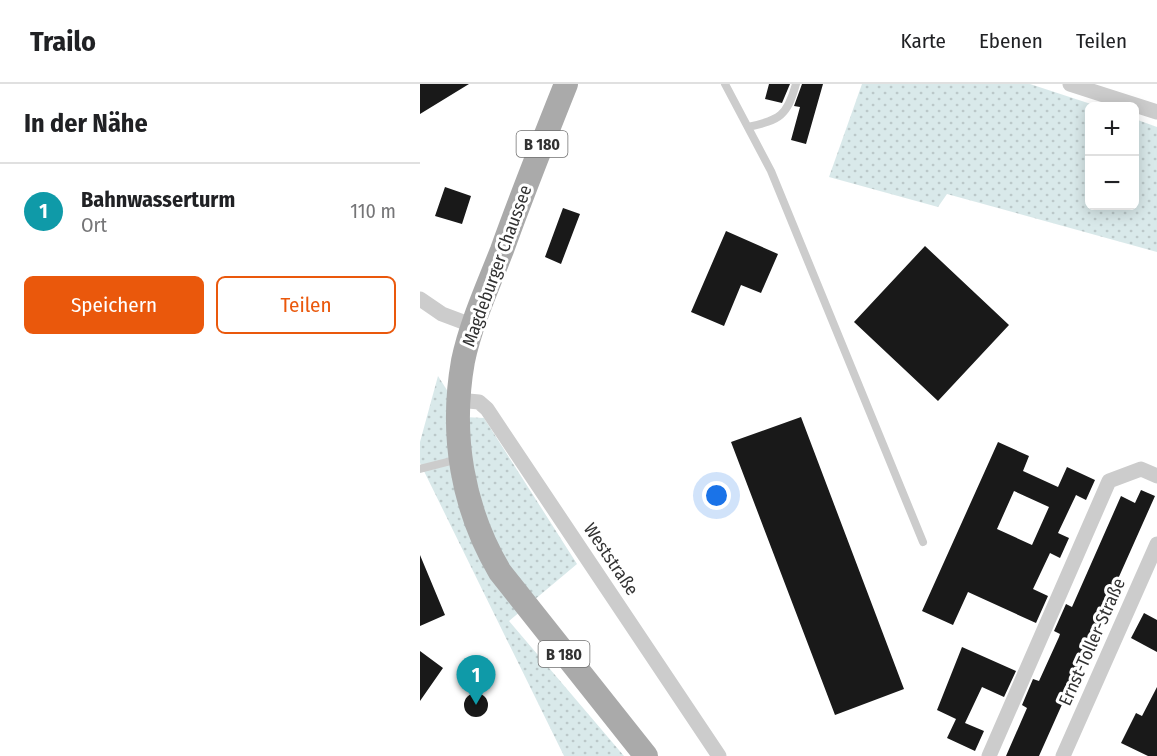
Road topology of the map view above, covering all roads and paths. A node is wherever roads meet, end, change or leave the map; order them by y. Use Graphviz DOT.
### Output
graph roads {
  1 [pos="566,84"];
  2 [pos="725,84"];
  3 [pos="796,84"];
  4 [pos="1070,84"];
  5 [pos="1157,112"];
  6 [pos="748,127"];
  7 [pos="426,304"];
  8 [pos="474,326"];
  9 [pos="458,400"];
  10 [pos="460,459"];
  11 [pos="420,469"];
  12 [pos="1157,476"];
  13 [pos="923,542"];
  14 [pos="1157,544"];
  15 [pos="646,756"];
  16 [pos="719,756"];
  17 [pos="989,756"];
  18 [pos="1063,756"];
  1 -- 8 [label="main road, Magdeburger Chaussee / B 180"];
  2 -- 6 [label="lane"];
  3 -- 6 [label="lane"];
  4 -- 5 [label="street"];
  6 -- 13 [label="lane"];
  7 -- 8 [label="street"];
  8 -- 9 [label="main road, Magdeburger Chaussee / B 180"];
  9 -- 10 [label="main road, Magdeburger Chaussee / B 180"];
  9 -- 16 [label="street, Weststraße"];
  10 -- 11 [label="lane"];
  10 -- 15 [label="main road, Magdeburger Chaussee / B 180"];
  12 -- 17 [label="street"];
  14 -- 18 [label="street, Ernst-Toller-Straße"];
}
